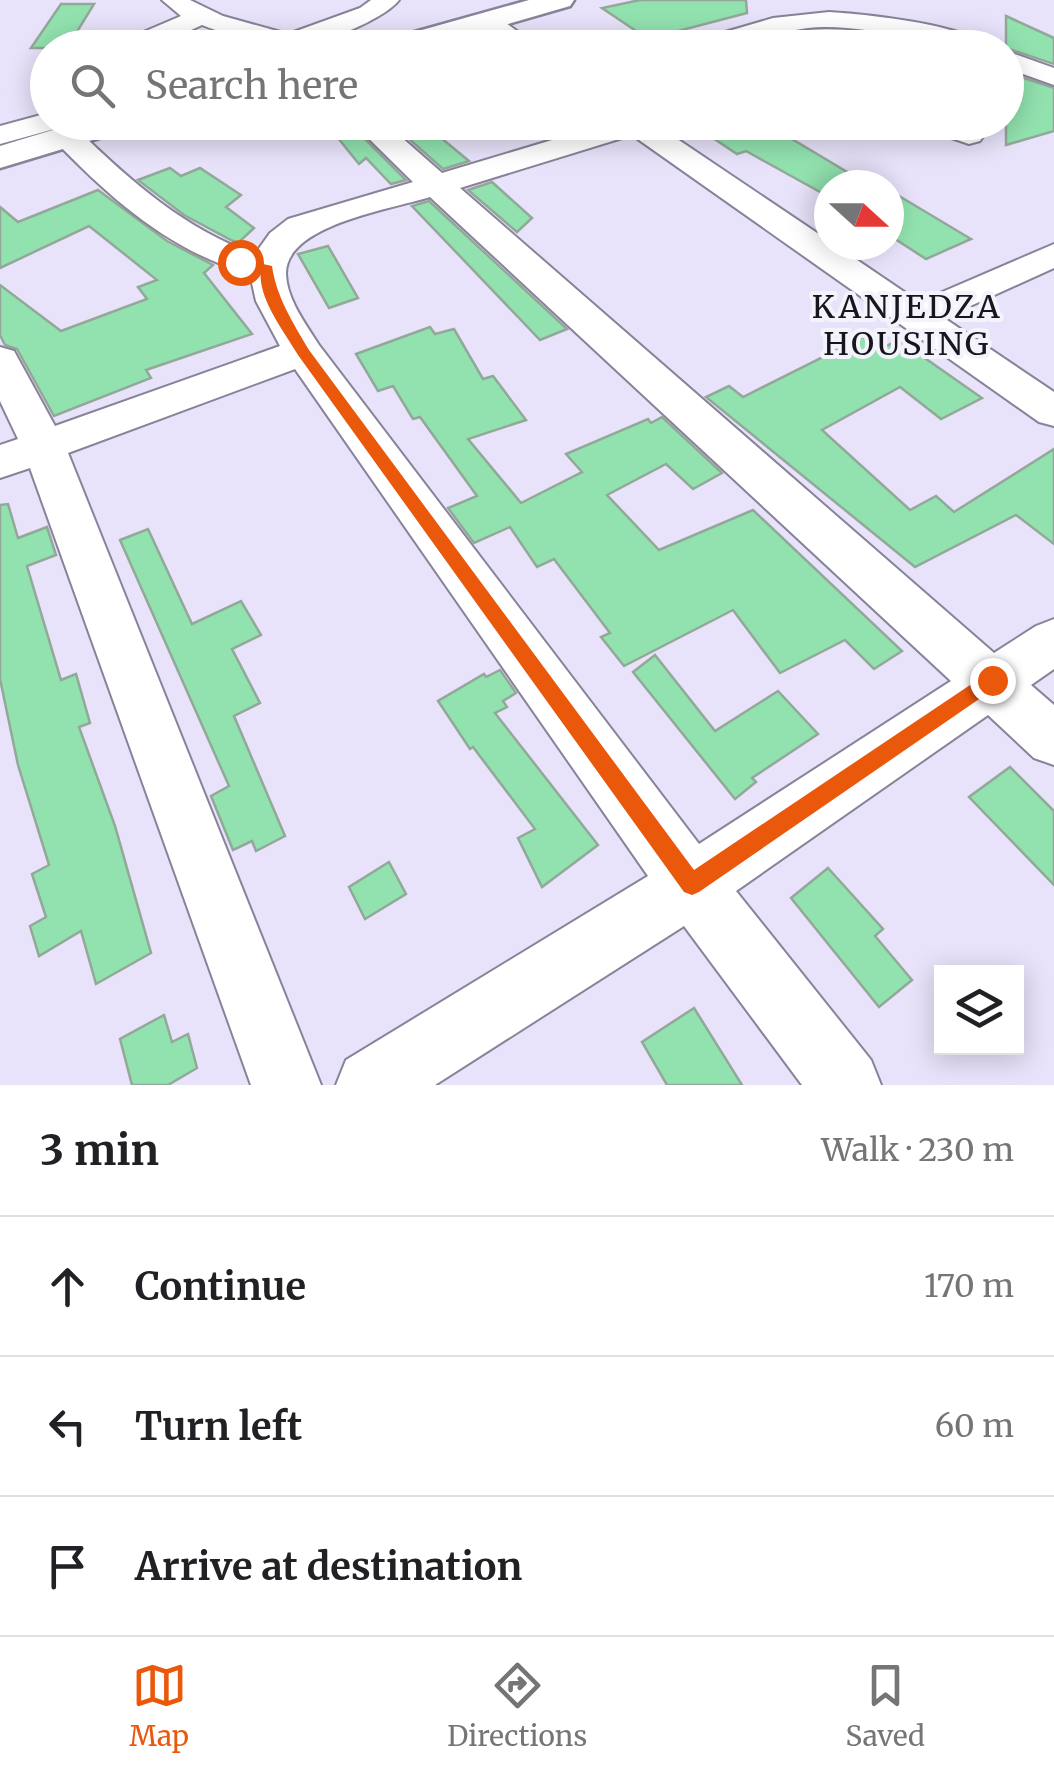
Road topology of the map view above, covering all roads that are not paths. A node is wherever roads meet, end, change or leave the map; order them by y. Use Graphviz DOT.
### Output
graph roads {
  1 [pos="174,0"];
  2 [pos="387,0"];
  3 [pos="518,0"];
  4 [pos="560,0"];
  5 [pos="197,18"];
  6 [pos="489,20"];
  7 [pos="170,30"];
  8 [pos="248,30"];
  9 [pos="326,30"];
  10 [pos="454,30"];
  11 [pos="503,30"];
  12 [pos="760,30"];
  13 [pos="900,30"];
  14 [pos="1024,66"];
  15 [pos="1054,77"];
  16 [pos="30,132"];
  17 [pos="0,135"];
  18 [pos="36,140"];
  19 [pos="69,140"];
  20 [pos="385,140"];
  21 [pos="580,140"];
  22 [pos="657,140"];
  23 [pos="0,156"];
  24 [pos="432,184"];
  25 [pos="1054,255"];
  26 [pos="267,268"];
  27 [pos="916,317"];
  28 [pos="303,352"];
  29 [pos="0,360"];
  30 [pos="1054,412"];
  31 [pos="22,454"];
  32 [pos="1054,641"];
  33 [pos="992,680"];
  34 [pos="1054,740"];
  35 [pos="692,885"];
  36 [pos="286,1085"];
  37 [pos="371,1085"];
  38 [pos="846,1085"];
  1 -- 5 [label="street"];
  2 -- 9 [label="street"];
  3 -- 6 [label="street"];
  4 -- 6 [label="main road"];
  5 -- 7 [label="street"];
  5 -- 8 [label="street"];
  6 -- 10 [label="main road"];
  6 -- 11 [label="street"];
  12 -- 13 [label="street"];
  14 -- 15 [label="street"];
  16 -- 17 [label="street"];
  18 -- 23 [label="main road"];
  19 -- 26 [label="street"];
  20 -- 24 [label="street"];
  21 -- 24 [label="street"];
  22 -- 27 [label="street"];
  24 -- 26 [label="street"];
  24 -- 33 [label="street"];
  25 -- 27 [label="street"];
  26 -- 28 [label="street"];
  27 -- 30 [label="street"];
  28 -- 31 [label="street"];
  28 -- 35 [label="street"];
  29 -- 31 [label="street"];
  31 -- 36 [label="street"];
  32 -- 33 [label="street"];
  33 -- 34 [label="street"];
  33 -- 35 [label="street"];
  35 -- 37 [label="street"];
  35 -- 38 [label="street"];
}
